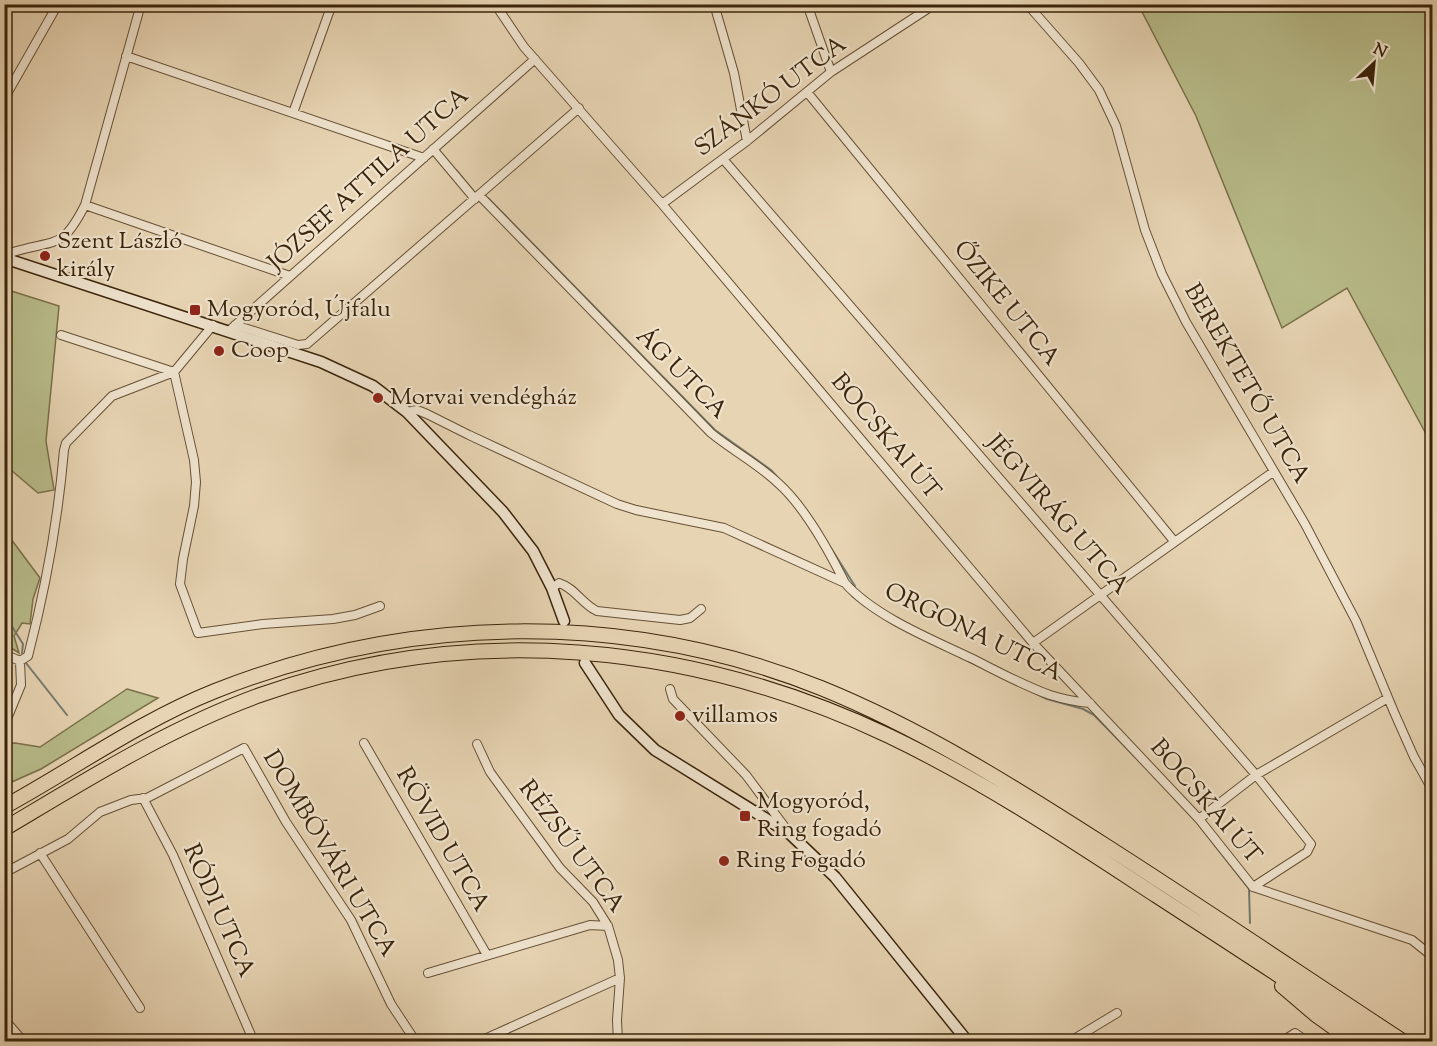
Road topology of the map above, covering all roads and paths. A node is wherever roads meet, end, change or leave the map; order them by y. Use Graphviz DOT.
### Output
graph roads {
  1 [pos="58,4"];
  2 [pos="141,4"];
  3 [pos="332,4"];
  4 [pos="495,4"];
  5 [pos="714,4"];
  6 [pos="807,4"];
  7 [pos="935,4"];
  8 [pos="1027,4"];
  9 [pos="126,56"];
  10 [pos="535,58"];
  11 [pos="831,72"];
  12 [pos="807,92"];
  13 [pos="4,99"];
  14 [pos="579,108"];
  15 [pos="293,113"];
  16 [pos="747,141"];
  17 [pos="433,149"];
  18 [pos="424,158"];
  19 [pos="723,159"];
  20 [pos="478,198"];
  21 [pos="662,204"];
  22 [pos="85,205"];
  23 [pos="6,258"];
  24 [pos="290,276"];
  25 [pos="213,325"];
  26 [pos="232,328"];
  27 [pos="61,336"];
  28 [pos="174,372"];
  29 [pos="407,412"];
  30 [pos="1273,472"];
  31 [pos="1174,541"];
  32 [pos="845,583"];
  33 [pos="552,588"];
  34 [pos="1100,594"];
  35 [pos="380,606"];
  36 [pos="701,609"];
  37 [pos="564,621"];
  38 [pos="1033,643"];
  39 [pos="4,654"];
  40 [pos="20,661"];
  41 [pos="585,663"];
  42 [pos="670,689"];
  43 [pos="1388,698"];
  44 [pos="1090,703"];
  45 [pos="4,726"];
  46 [pos="364,744"];
  47 [pos="477,744"];
  48 [pos="1256,775"];
  49 [pos="1432,789"];
  50 [pos="142,798"];
  51 [pos="4,807"];
  52 [pos="1200,819"];
  53 [pos="4,829"];
  54 [pos="789,833"];
  55 [pos="40,853"];
  56 [pos="4,873"];
  57 [pos="1252,887"];
  58 [pos="608,926"];
  59 [pos="1234,947"];
  60 [pos="487,955"];
  61 [pos="1432,956"];
  62 [pos="428,973"];
  63 [pos="620,978"];
  64 [pos="140,1008"];
  65 [pos="1117,1013"];
  66 [pos="4,1019"];
  67 [pos="24,1041"];
  68 [pos="254,1041"];
  69 [pos="416,1041"];
  70 [pos="478,1041"];
  71 [pos="618,1041"];
  72 [pos="968,1041"];
  73 [pos="1069,1041"];
  74 [pos="1281,1041"];
  75 [pos="1308,1041"];
  76 [pos="1354,1041"];
  77 [pos="1379,1041"];
  78 [pos="1404,1041"];
  1 -- 13 [label="street"];
  2 -- 9 [label="street"];
  3 -- 15 [label="street"];
  4 -- 10 [label="street, BOCSKAI ÚT"];
  5 -- 16 [label="street"];
  6 -- 11 [label="street"];
  7 -- 11 [label="street, SZÁNKÓ UTCA"];
  8 -- 30 [label="street, BEREKTETŐ UTCA"];
  9 -- 15 [label="street"];
  9 -- 22 [label="street"];
  10 -- 14 [label="street, BOCSKAI ÚT"];
  10 -- 17 [label="street, JÓZSEF ATTILA UTCA"];
  11 -- 12 [label="street, SZÁNKÓ UTCA"];
  12 -- 16 [label="street, SZÁNKÓ UTCA"];
  12 -- 31 [label="street, ŐZIKE UTCA"];
  14 -- 20 [label="street"];
  14 -- 21 [label="street, BOCSKAI ÚT"];
  15 -- 18 [label="street"];
  16 -- 19 [label="street, SZÁNKÓ UTCA"];
  17 -- 18 [label="street, JÓZSEF ATTILA UTCA"];
  17 -- 20 [label="street, ÁG UTCA"];
  18 -- 24 [label="street, JÓZSEF ATTILA UTCA"];
  19 -- 21 [label="street, SZÁNKÓ UTCA"];
  19 -- 34 [label="street, JÉGVIRÁG UTCA"];
  20 -- 26 [label="street"];
  20 -- 32 [label="street, ÁG UTCA"];
  21 -- 38 [label="street, BOCSKAI ÚT"];
  22 -- 23 [label="street"];
  22 -- 24 [label="street"];
  23 -- 25 [label="main road"];
  24 -- 26 [label="street, JÓZSEF ATTILA UTCA"];
  25 -- 26 [label="main road"];
  25 -- 28 [label="street"];
  26 -- 29 [label="main road"];
  27 -- 28 [label="street"];
  28 -- 35 [label="street"];
  28 -- 40 [label="street"];
  29 -- 32 [label="street"];
  29 -- 33 [label="main road"];
  30 -- 31 [label="street"];
  30 -- 43 [label="street, BEREKTETŐ UTCA"];
  31 -- 34 [label="street"];
  32 -- 44 [label="street, ORGONA UTCA"];
  33 -- 36 [label="street"];
  33 -- 37 [label="main road"];
  34 -- 38 [label="street"];
  34 -- 48 [label="street, JÉGVIRÁG UTCA"];
  38 -- 44 [label="street, BOCSKAI ÚT"];
  39 -- 40 [label="street"];
  40 -- 45 [label="street"];
  41 -- 54 [label="main road"];
  42 -- 54 [label="street"];
  43 -- 48 [label="street"];
  43 -- 49 [label="street, BEREKTETŐ UTCA"];
  44 -- 52 [label="street, BOCSKAI ÚT"];
  46 -- 60 [label="street, RÖVID UTCA"];
  47 -- 58 [label="street, RÉZSŰ UTCA"];
  48 -- 52 [label="street"];
  48 -- 57 [label="street, JÉGVIRÁG UTCA"];
  50 -- 55 [label="street"];
  50 -- 68 [label="street, RÓDI UTCA"];
  50 -- 69 [label="street, DOMBÓVÁRI UTCA"];
  51 -- 78 [label="highway"];
  52 -- 57 [label="street, BOCSKAI ÚT"];
  53 -- 59 [label="highway"];
  54 -- 72 [label="main road"];
  55 -- 56 [label="street"];
  55 -- 64 [label="street"];
  57 -- 61 [label="street"];
  58 -- 60 [label="street"];
  58 -- 63 [label="street, RÉZSŰ UTCA"];
  59 -- 76 [label="highway"];
  59 -- 77 [label="highway"];
  60 -- 62 [label="street"];
  63 -- 70 [label="street"];
  63 -- 71 [label="street, RÉZSŰ UTCA"];
  65 -- 73 [label="street"];
  66 -- 67 [label="street"];
  74 -- 75 [label="street"];
}
